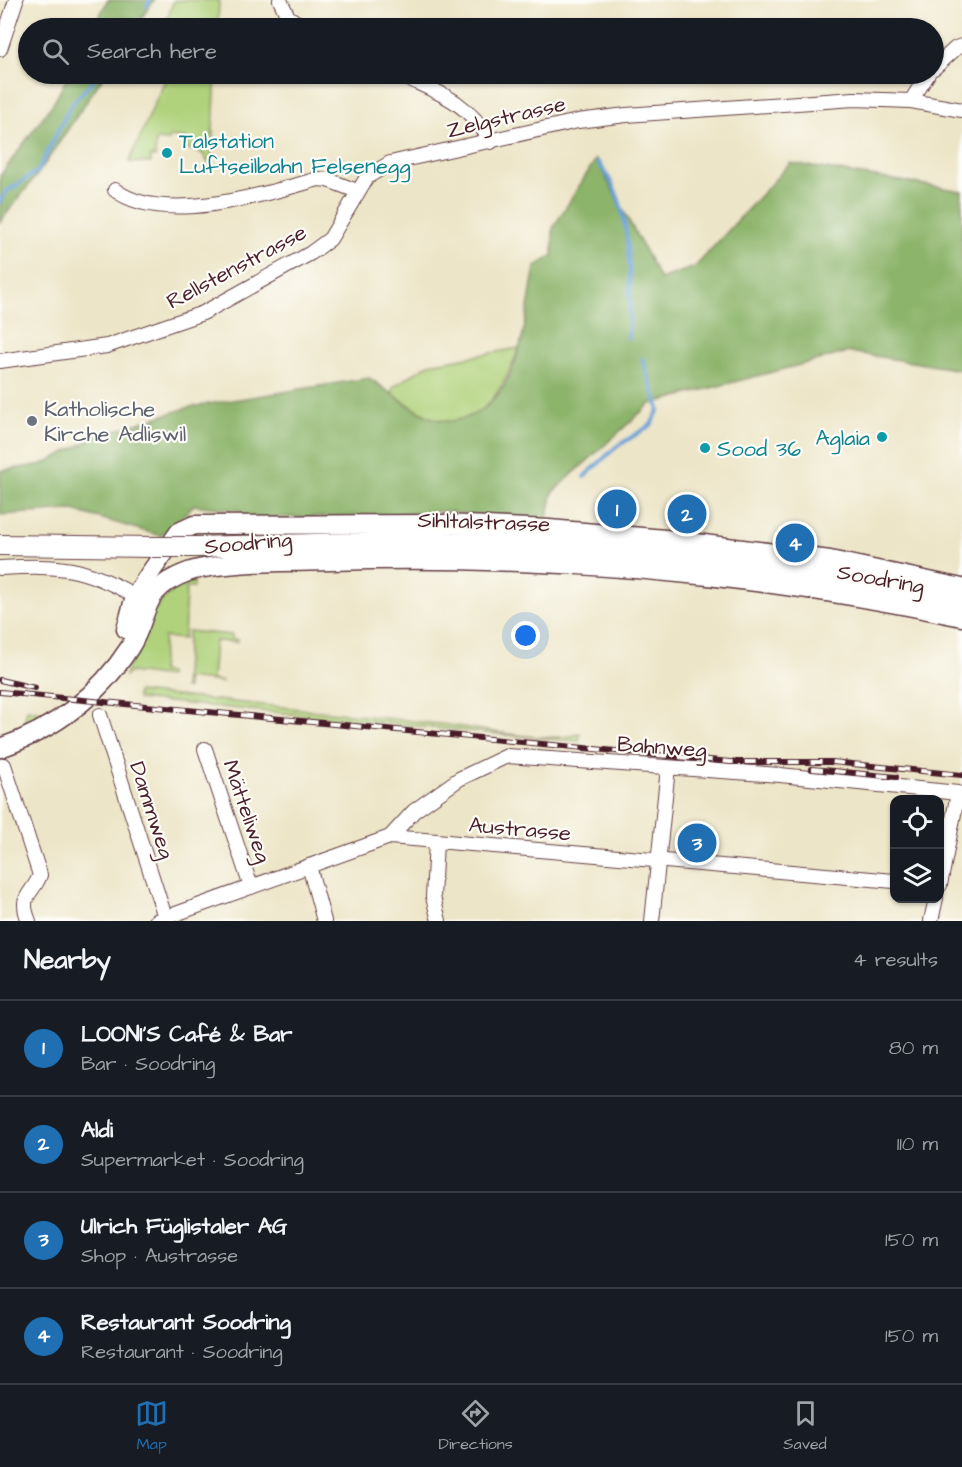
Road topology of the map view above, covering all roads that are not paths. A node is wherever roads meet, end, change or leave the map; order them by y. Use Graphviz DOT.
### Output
graph roads {
  1 [pos="16,0"];
  2 [pos="280,0"];
  3 [pos="290,18"];
  4 [pos="962,46"];
  5 [pos="0,49"];
  6 [pos="944,58"];
  7 [pos="419,84"];
  8 [pos="920,84"];
  9 [pos="911,101"];
  10 [pos="962,110"];
  11 [pos="490,142"];
  12 [pos="115,190"];
  13 [pos="357,191"];
  14 [pos="0,361"];
  15 [pos="174,539"];
  16 [pos="0,545"];
  17 [pos="0,568"];
  18 [pos="191,571"];
  19 [pos="962,588"];
  20 [pos="141,599"];
  21 [pos="962,603"];
  22 [pos="962,617"];
  23 [pos="100,716"];
  24 [pos="205,749"];
  25 [pos="2,756"];
  26 [pos="668,768"];
  27 [pos="390,837"];
  28 [pos="436,842"];
  29 [pos="658,861"];
  30 [pos="944,861"];
  31 [pos="309,866"];
  32 [pos="890,881"];
  33 [pos="251,886"];
  34 [pos="935,903"];
  35 [pos="161,919"];
  36 [pos="322,920"];
  37 [pos="29,921"];
  38 [pos="440,921"];
  39 [pos="652,921"];
  40 [pos="931,921"];
  1 -- 5 [label="street"];
  2 -- 3 [label="street"];
  4 -- 6 [label="street"];
  7 -- 11 [label="street"];
  8 -- 9 [label="street"];
  9 -- 10 [label="street, Zelgstrasse"];
  9 -- 11 [label="street, Zelgstrasse"];
  11 -- 13 [label="street, Zelgstrasse"];
  12 -- 13 [label="street"];
  13 -- 14 [label="street, Rellstenstrasse"];
  15 -- 18 [label="street, Soodring"];
  15 -- 19 [label="street, Soodring"];
  15 -- 20 [label="street"];
  16 -- 21 [label="main road, Sihltalstrasse, bridge"];
  17 -- 20 [label="street"];
  18 -- 20 [label="street"];
  18 -- 22 [label="street, Soodring"];
  20 -- 25 [label="street"];
  23 -- 35 [label="street, Dammweg"];
  24 -- 33 [label="street, Mätteliweg"];
  25 -- 37 [label="street"];
  26 -- 27 [label="street, Bahnweg"];
  26 -- 29 [label="street"];
  26 -- 30 [label="street, Bahnweg"];
  27 -- 28 [label="street, Austrasse"];
  27 -- 31 [label="street, Austrasse"];
  28 -- 29 [label="street, Austrasse"];
  28 -- 38 [label="street"];
  29 -- 32 [label="street, Austrasse"];
  29 -- 39 [label="street"];
  31 -- 33 [label="street, Austrasse"];
  31 -- 36 [label="street"];
  33 -- 35 [label="street, Austrasse"];
  34 -- 40 [label="street"];
}
